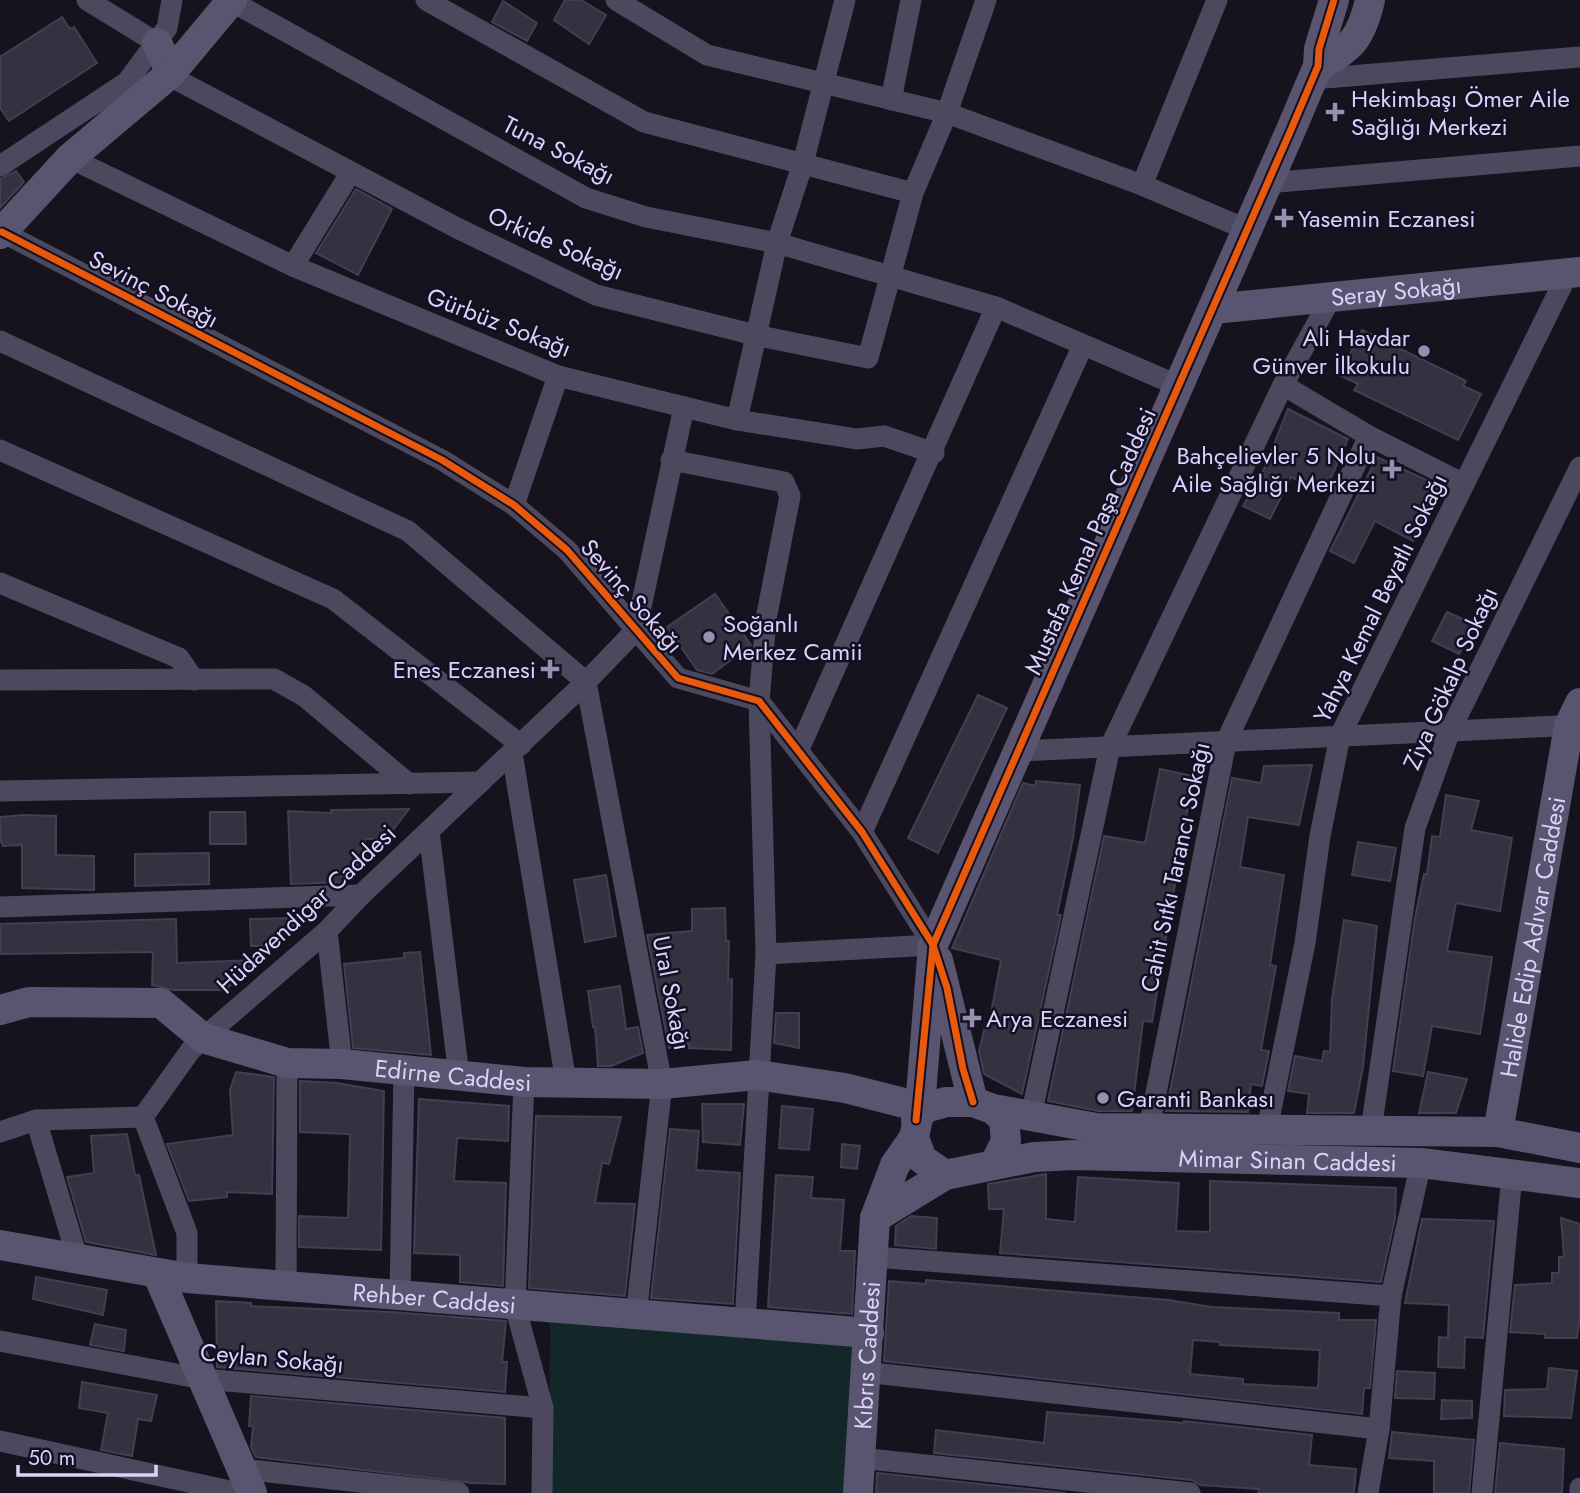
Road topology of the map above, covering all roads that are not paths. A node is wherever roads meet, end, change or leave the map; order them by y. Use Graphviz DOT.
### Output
graph roads {
  1 [pos="87,0"];
  2 [pos="172,0"];
  3 [pos="426,0"];
  4 [pos="616,0"];
  5 [pos="845,0"];
  6 [pos="911,0"];
  7 [pos="986,0"];
  8 [pos="1217,0"];
  9 [pos="1335,0"];
  10 [pos="1370,0"];
  11 [pos="232,1"];
  12 [pos="157,44"];
  13 [pos="1580,57"];
  14 [pos="171,73"];
  15 [pos="1316,73"];
  16 [pos="824,85"];
  17 [pos="891,100"];
  18 [pos="947,113"];
  19 [pos="1580,156"];
  20 [pos="70,158"];
  21 [pos="803,163"];
  22 [pos="0,166"];
  23 [pos="351,172"];
  24 [pos="1268,183"];
  25 [pos="1142,185"];
  26 [pos="913,193"];
  27 [pos="1248,230"];
  28 [pos="1,233"];
  29 [pos="777,243"];
  30 [pos="293,266"];
  31 [pos="1574,272"];
  32 [pos="891,275"];
  33 [pos="1332,296"];
  34 [pos="996,307"];
  35 [pos="1213,309"];
  36 [pos="755,335"];
  37 [pos="0,341"];
  38 [pos="1083,345"];
  39 [pos="558,376"];
  40 [pos="1283,385"];
  41 [pos="1179,386"];
  42 [pos="684,407"];
  43 [pos="737,420"];
  44 [pos="1369,436"];
  45 [pos="0,450"];
  46 [pos="934,453"];
  47 [pos="670,460"];
  48 [pos="1580,467"];
  49 [pos="1464,484"];
  50 [pos="514,505"];
  51 [pos="0,583"];
  52 [pos="636,630"];
  53 [pos="0,680"];
  54 [pos="194,680"];
  55 [pos="586,682"];
  56 [pos="760,701"];
  57 [pos="1576,718"];
  58 [pos="1450,731"];
  59 [pos="1340,736"];
  60 [pos="1226,741"];
  61 [pos="1110,747"];
  62 [pos="517,749"];
  63 [pos="799,749"];
  64 [pos="1020,751"];
  65 [pos="481,782"];
  66 [pos="409,784"];
  67 [pos="0,791"];
  68 [pos="429,831"];
  69 [pos="862,832"];
  70 [pos="361,895"];
  71 [pos="0,907"];
  72 [pos="327,931"];
  73 [pos="933,945"];
  74 [pos="766,954"];
  75 [pos="0,1010"];
  76 [pos="203,1038"];
  77 [pos="287,1063"];
  78 [pos="342,1064"];
  79 [pos="404,1069"];
  80 [pos="757,1075"];
  81 [pos="459,1076"];
  82 [pos="524,1082"];
  83 [pos="566,1082"];
  84 [pos="662,1084"];
  85 [pos="983,1106"];
  86 [pos="1031,1116"];
  87 [pos="143,1117"];
  88 [pos="36,1120"];
  89 [pos="917,1122"];
  90 [pos="1149,1128"];
  91 [pos="1267,1129"];
  92 [pos="1371,1130"];
  93 [pos="0,1132"];
  94 [pos="1498,1132"];
  95 [pos="1580,1148"];
  96 [pos="1421,1163"];
  97 [pos="994,1165"];
  98 [pos="945,1175"];
  99 [pos="1512,1175"];
  100 [pos="1580,1183"];
  101 [pos="876,1218"];
  102 [pos="0,1245"];
  103 [pos="874,1257"];
  104 [pos="78,1260"];
  105 [pos="172,1277"];
  106 [pos="286,1285"];
  107 [pos="400,1296"];
  108 [pos="1391,1296"];
  109 [pos="515,1306"];
  110 [pos="636,1316"];
  111 [pos="745,1324"];
  112 [pos="869,1333"];
  113 [pos="0,1341"];
  114 [pos="864,1372"];
  115 [pos="203,1379"];
  116 [pos="543,1408"];
  117 [pos="1379,1429"];
  118 [pos="0,1441"];
  119 [pos="860,1458"];
  120 [pos="244,1485"];
  121 [pos="459,1493"];
  122 [pos="542,1493"];
  123 [pos="858,1493"];
  124 [pos="1190,1493"];
  125 [pos="1368,1493"];
  126 [pos="1482,1493"];
  1 -- 12 [label="street"];
  2 -- 12 [label="street"];
  3 -- 21 [label="street"];
  4 -- 16 [label="street"];
  5 -- 16 [label="street"];
  6 -- 17 [label="street"];
  7 -- 18 [label="street"];
  8 -- 25 [label="street"];
  9 -- 15 [label="main road, Mustafa Kemal Paşa Caddesi"];
  10 -- 15 [label="main road"];
  11 -- 14 [label="main road"];
  11 -- 29 [label="street, Tuna Sokağı"];
  12 -- 14 [label="main road"];
  12 -- 22 [label="street"];
  13 -- 15 [label="street"];
  14 -- 20 [label="main road"];
  14 -- 23 [label="street, Orkide Sokağı"];
  15 -- 24 [label="main road, Mustafa Kemal Paşa Caddesi"];
  16 -- 17 [label="street"];
  16 -- 21 [label="street"];
  17 -- 18 [label="street"];
  18 -- 25 [label="street"];
  18 -- 26 [label="street"];
  19 -- 24 [label="street"];
  20 -- 28 [label="main road"];
  20 -- 30 [label="street, Gürbüz Sokağı"];
  21 -- 26 [label="street"];
  21 -- 29 [label="street"];
  23 -- 30 [label="street"];
  23 -- 36 [label="street, Orkide Sokağı"];
  24 -- 27 [label="main road, Mustafa Kemal Paşa Caddesi"];
  25 -- 27 [label="street"];
  26 -- 32 [label="street"];
  27 -- 35 [label="main road, Mustafa Kemal Paşa Caddesi"];
  28 -- 50 [label="street, Sevinç Sokağı"];
  29 -- 32 [label="street, Tuna Sokağı"];
  29 -- 36 [label="street"];
  30 -- 39 [label="street, Gürbüz Sokağı"];
  31 -- 33 [label="main road, Seray Sokağı"];
  31 -- 49 [label="street, Yahya Kemal Beyatlı Sokağı"];
  32 -- 34 [label="street, Tuna Sokağı"];
  32 -- 36 [label="street, Orkide Sokağı"];
  33 -- 35 [label="main road, Seray Sokağı"];
  33 -- 40 [label="street"];
  34 -- 38 [label="street, Tuna Sokağı"];
  34 -- 46 [label="street"];
  35 -- 41 [label="main road, Mustafa Kemal Paşa Caddesi"];
  36 -- 43 [label="street"];
  37 -- 55 [label="street"];
  38 -- 41 [label="street, Tuna Sokağı"];
  38 -- 69 [label="street"];
  39 -- 42 [label="street, Gürbüz Sokağı"];
  39 -- 50 [label="street"];
  40 -- 44 [label="street"];
  40 -- 61 [label="street"];
  41 -- 64 [label="main road, Mustafa Kemal Paşa Caddesi"];
  42 -- 43 [label="street, Gürbüz Sokağı"];
  42 -- 47 [label="street"];
  43 -- 46 [label="street, Gürbüz Sokağı"];
  44 -- 49 [label="street"];
  44 -- 60 [label="street, Cahit Sıtkı Tarancı Sokağı"];
  45 -- 62 [label="street"];
  46 -- 63 [label="street"];
  47 -- 52 [label="street"];
  47 -- 56 [label="street"];
  48 -- 58 [label="street, Ziya Gökalp Sokağı"];
  49 -- 59 [label="street, Yahya Kemal Beyatlı Sokağı"];
  50 -- 52 [label="street, Sevinç Sokağı"];
  51 -- 54 [label="street"];
  52 -- 55 [label="street, Hüdavendigar Caddesi"];
  52 -- 56 [label="street, Sevinç Sokağı"];
  53 -- 54 [label="street"];
  54 -- 66 [label="street"];
  55 -- 62 [label="street, Hüdavendigar Caddesi"];
  55 -- 84 [label="street, Ural Sokağı"];
  56 -- 63 [label="street"];
  56 -- 74 [label="street"];
  57 -- 58 [label="street"];
  57 -- 94 [label="main road, Halide Edip Adıvar Caddesi"];
  58 -- 59 [label="street"];
  58 -- 92 [label="street, Ziya Gökalp Sokağı"];
  59 -- 60 [label="street"];
  59 -- 91 [label="street, Yahya Kemal Beyatlı Sokağı"];
  60 -- 61 [label="street"];
  60 -- 90 [label="street, Cahit Sıtkı Tarancı Sokağı"];
  61 -- 64 [label="street"];
  61 -- 86 [label="street"];
  62 -- 65 [label="street, Hüdavendigar Caddesi"];
  62 -- 83 [label="street"];
  63 -- 69 [label="street"];
  64 -- 73 [label="main road, Mustafa Kemal Paşa Caddesi"];
  65 -- 66 [label="street"];
  65 -- 68 [label="street, Hüdavendigar Caddesi"];
  66 -- 67 [label="street"];
  68 -- 70 [label="street, Hüdavendigar Caddesi"];
  68 -- 81 [label="street"];
  69 -- 73 [label="street"];
  70 -- 71 [label="street"];
  70 -- 72 [label="street, Hüdavendigar Caddesi"];
  72 -- 76 [label="street, Hüdavendigar Caddesi"];
  72 -- 78 [label="street"];
  73 -- 74 [label="street"];
  73 -- 85 [label="main road"];
  73 -- 89 [label="main road, Mustafa Kemal Paşa Caddesi"];
  74 -- 80 [label="street"];
  75 -- 76 [label="main road, Edirne Caddesi"];
  76 -- 77 [label="main road, Edirne Caddesi"];
  76 -- 87 [label="street, Hüdavendigar Caddesi"];
  77 -- 78 [label="main road, Edirne Caddesi"];
  77 -- 106 [label="street"];
  78 -- 79 [label="main road, Edirne Caddesi"];
  79 -- 81 [label="main road, Edirne Caddesi"];
  79 -- 107 [label="street"];
  80 -- 84 [label="main road, Edirne Caddesi"];
  80 -- 89 [label="main road, Edirne Caddesi"];
  80 -- 111 [label="street"];
  81 -- 82 [label="main road, Edirne Caddesi"];
  82 -- 83 [label="main road, Edirne Caddesi"];
  82 -- 109 [label="street"];
  83 -- 84 [label="main road, Edirne Caddesi"];
  84 -- 110 [label="street, Ural Sokağı"];
  85 -- 86 [label="main road, Mimar Sinan Caddesi"];
  85 -- 89 [label="main road"];
  85 -- 97 [label="main road"];
  86 -- 90 [label="main road, Mimar Sinan Caddesi"];
  87 -- 88 [label="street"];
  87 -- 105 [label="street"];
  88 -- 93 [label="street"];
  88 -- 104 [label="street"];
  89 -- 98 [label="main road"];
  89 -- 101 [label="main road, Kıbrıs Caddesi"];
  90 -- 91 [label="main road, Mimar Sinan Caddesi"];
  91 -- 92 [label="main road, Mimar Sinan Caddesi"];
  92 -- 94 [label="main road, Mimar Sinan Caddesi"];
  94 -- 95 [label="main road, Mimar Sinan Caddesi"];
  96 -- 97 [label="main road, Mimar Sinan Caddesi"];
  96 -- 99 [label="main road, Mimar Sinan Caddesi"];
  96 -- 108 [label="street"];
  97 -- 98 [label="main road"];
  98 -- 101 [label="main road"];
  99 -- 100 [label="main road, Mimar Sinan Caddesi"];
  99 -- 126 [label="street"];
  101 -- 103 [label="main road, Kıbrıs Caddesi"];
  102 -- 104 [label="main road, Rehber Caddesi"];
  103 -- 108 [label="street"];
  103 -- 112 [label="main road, Kıbrıs Caddesi"];
  104 -- 105 [label="main road, Rehber Caddesi"];
  105 -- 106 [label="main road, Rehber Caddesi"];
  105 -- 115 [label="main road"];
  106 -- 107 [label="main road, Rehber Caddesi"];
  107 -- 109 [label="main road, Rehber Caddesi"];
  108 -- 117 [label="street"];
  109 -- 110 [label="main road, Rehber Caddesi"];
  109 -- 116 [label="street"];
  110 -- 111 [label="main road, Rehber Caddesi"];
  111 -- 112 [label="main road, Rehber Caddesi"];
  112 -- 114 [label="main road, Kıbrıs Caddesi"];
  113 -- 115 [label="street, Ceylan Sokağı"];
  114 -- 117 [label="street"];
  114 -- 119 [label="main road, Kıbrıs Caddesi"];
  115 -- 116 [label="street, Ceylan Sokağı"];
  115 -- 120 [label="main road"];
  116 -- 122 [label="street"];
  117 -- 125 [label="street"];
  118 -- 120 [label="street"];
  119 -- 123 [label="main road, Kıbrıs Caddesi"];
  119 -- 124 [label="street"];
  120 -- 121 [label="street"];
}
